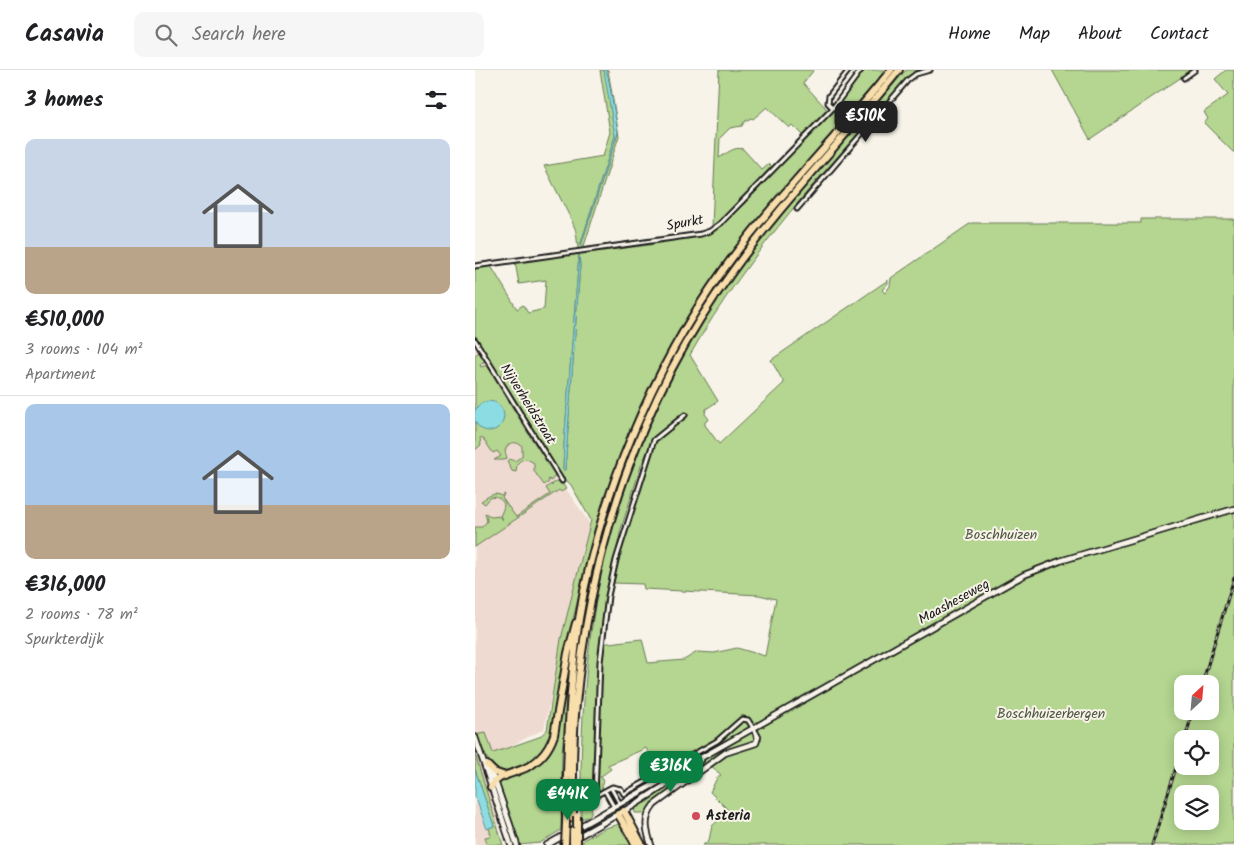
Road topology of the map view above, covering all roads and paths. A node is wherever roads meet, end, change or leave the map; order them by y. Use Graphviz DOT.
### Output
graph roads {
  1 [pos="849,70"];
  2 [pos="861,70"];
  3 [pos="891,70"];
  4 [pos="899,70"];
  5 [pos="930,70"];
  6 [pos="1195,70"];
  7 [pos="1184,78"];
  8 [pos="833,108"];
  9 [pos="797,209"];
  10 [pos="475,266"];
  11 [pos="475,340"];
  12 [pos="685,415"];
  13 [pos="561,481"];
  14 [pos="1234,509"];
  15 [pos="581,607"];
  16 [pos="753,728"];
  17 [pos="475,737"];
  18 [pos="481,754"];
  19 [pos="703,757"];
  20 [pos="487,765"];
  21 [pos="505,776"];
  22 [pos="493,784"];
  23 [pos="611,788"];
  24 [pos="605,791"];
  25 [pos="620,804"];
  26 [pos="614,807"];
  27 [pos="621,812"];
  28 [pos="575,817"];
  29 [pos="511,845"];
  30 [pos="517,845"];
  31 [pos="547,845"];
  32 [pos="564,845"];
  33 [pos="573,845"];
  34 [pos="577,845"];
  35 [pos="636,845"];
  36 [pos="642,845"];
  37 [pos="651,845"];
  1 -- 8 [label="street"];
  2 -- 8 [label="street, Spurkt"];
  3 -- 15 [label="highway"];
  4 -- 28 [label="highway"];
  5 -- 9 [label="street"];
  6 -- 7 [label="street"];
  8 -- 10 [label="street, Spurkt"];
  11 -- 13 [label="street, Nijverheidstraat"];
  12 -- 24 [label="street"];
  14 -- 16 [label="main road, Maasheseweg"];
  15 -- 21 [label="highway"];
  15 -- 32 [label="highway, bridge"];
  16 -- 19 [label="main road, Maasheseweg"];
  16 -- 23 [label="street"];
  16 -- 37 [label="main road"];
  17 -- 18 [label="main road"];
  18 -- 20 [label="main road"];
  18 -- 22 [label="main road"];
  19 -- 25 [label="main road, Maasheseweg"];
  19 -- 27 [label="main road, Maasheseweg"];
  20 -- 21 [label="highway"];
  20 -- 22 [label="main road"];
  21 -- 22 [label="highway"];
  22 -- 29 [label="main road"];
  22 -- 30 [label="main road"];
  23 -- 24 [label="street"];
  23 -- 25 [label="street"];
  24 -- 26 [label="street"];
  25 -- 26 [label="main road, Maasheseweg"];
  25 -- 27 [label="main road"];
  26 -- 27 [label="main road"];
  26 -- 31 [label="main road, Maasheseweg"];
  27 -- 32 [label="main road, Maasheseweg"];
  27 -- 35 [label="highway"];
  27 -- 36 [label="highway"];
  28 -- 33 [label="highway, bridge"];
  28 -- 34 [label="highway, bridge"];
}
